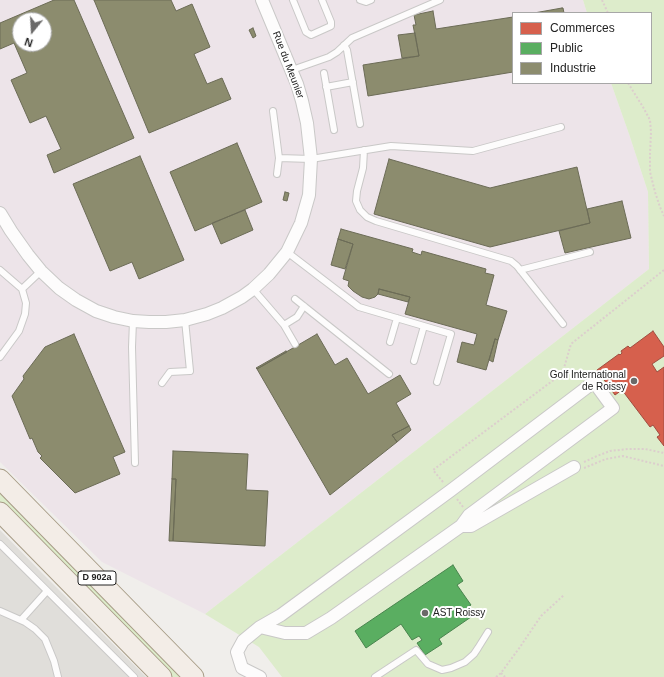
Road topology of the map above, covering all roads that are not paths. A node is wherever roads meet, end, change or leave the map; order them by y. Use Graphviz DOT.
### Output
graph roads {
  1 [pos="262,0"];
  2 [pos="293,0"];
  3 [pos="322,0"];
  4 [pos="360,0"];
  5 [pos="371,0"];
  6 [pos="440,0"];
  7 [pos="344,45"];
  8 [pos="292,70"];
  9 [pos="324,73"];
  10 [pos="353,82"];
  11 [pos="326,87"];
  12 [pos="272,111"];
  13 [pos="360,124"];
  14 [pos="561,127"];
  15 [pos="334,130"];
  16 [pos="364,150"];
  17 [pos="279,158"];
  18 [pos="312,159"];
  19 [pos="277,174"];
  20 [pos="0,213"];
  21 [pos="287,252"];
  22 [pos="590,252"];
  23 [pos="0,270"];
  24 [pos="520,270"];
  25 [pos="41,271"];
  26 [pos="253,288"];
  27 [pos="22,289"];
  28 [pos="295,299"];
  29 [pos="304,306"];
  30 [pos="397,318"];
  31 [pos="185,320"];
  32 [pos="133,321"];
  33 [pos="563,324"];
  34 [pos="284,325"];
  35 [pos="424,326"];
  36 [pos="390,342"];
  37 [pos="295,344"];
  38 [pos="0,357"];
  39 [pos="414,361"];
  40 [pos="389,374"];
  41 [pos="437,382"];
  42 [pos="162,383"];
  43 [pos="135,463"];
  44 [pos="574,467"];
  45 [pos="0,479"];
  46 [pos="0,512"];
  47 [pos="461,526"];
  48 [pos="0,544"];
  49 [pos="47,591"];
  50 [pos="0,611"];
  51 [pos="21,620"];
  52 [pos="260,627"];
  53 [pos="488,632"];
  54 [pos="58,677"];
  55 [pos="134,677"];
  56 [pos="162,677"];
  57 [pos="194,677"];
  58 [pos="260,677"];
  59 [pos="375,677"];
  1 -- 8 [label="street, Rue du Meunier"];
  2 -- 3 [label="lane"];
  4 -- 5 [label="lane"];
  6 -- 7 [label="lane"];
  7 -- 8 [label="lane"];
  7 -- 10 [label="lane"];
  8 -- 18 [label="street, Rue du Meunier"];
  9 -- 11 [label="lane"];
  10 -- 11 [label="lane"];
  10 -- 13 [label="lane"];
  11 -- 15 [label="lane"];
  12 -- 17 [label="lane"];
  14 -- 16 [label="lane"];
  16 -- 18 [label="lane"];
  16 -- 24 [label="lane"];
  17 -- 18 [label="lane"];
  17 -- 19 [label="lane"];
  18 -- 21 [label="street, Rue du Meunier"];
  20 -- 25 [label="street, Rue du Meunier"];
  21 -- 26 [label="street, Rue du Meunier"];
  21 -- 30 [label="lane"];
  22 -- 24 [label="lane"];
  23 -- 27 [label="lane"];
  24 -- 33 [label="lane"];
  25 -- 27 [label="lane"];
  25 -- 32 [label="street, Rue du Meunier"];
  26 -- 31 [label="street, Rue du Meunier"];
  26 -- 34 [label="lane"];
  27 -- 38 [label="lane"];
  28 -- 29 [label="lane"];
  29 -- 34 [label="lane"];
  29 -- 40 [label="lane"];
  30 -- 35 [label="lane"];
  30 -- 36 [label="lane"];
  31 -- 32 [label="street, Rue du Meunier"];
  31 -- 42 [label="lane"];
  32 -- 43 [label="lane"];
  34 -- 37 [label="lane"];
  35 -- 39 [label="lane"];
  35 -- 41 [label="lane"];
  44 -- 47 [label="street"];
  45 -- 57 [label="main road, D 902a"];
  46 -- 56 [label="main road, D 902a"];
  47 -- 52 [label="street"];
  47 -- 52 [label="street"];
  48 -- 49 [label="lane"];
  49 -- 51 [label="lane"];
  49 -- 55 [label="lane"];
  50 -- 51 [label="lane"];
  51 -- 54 [label="lane"];
  52 -- 58 [label="street"];
  53 -- 59 [label="lane"];
}
